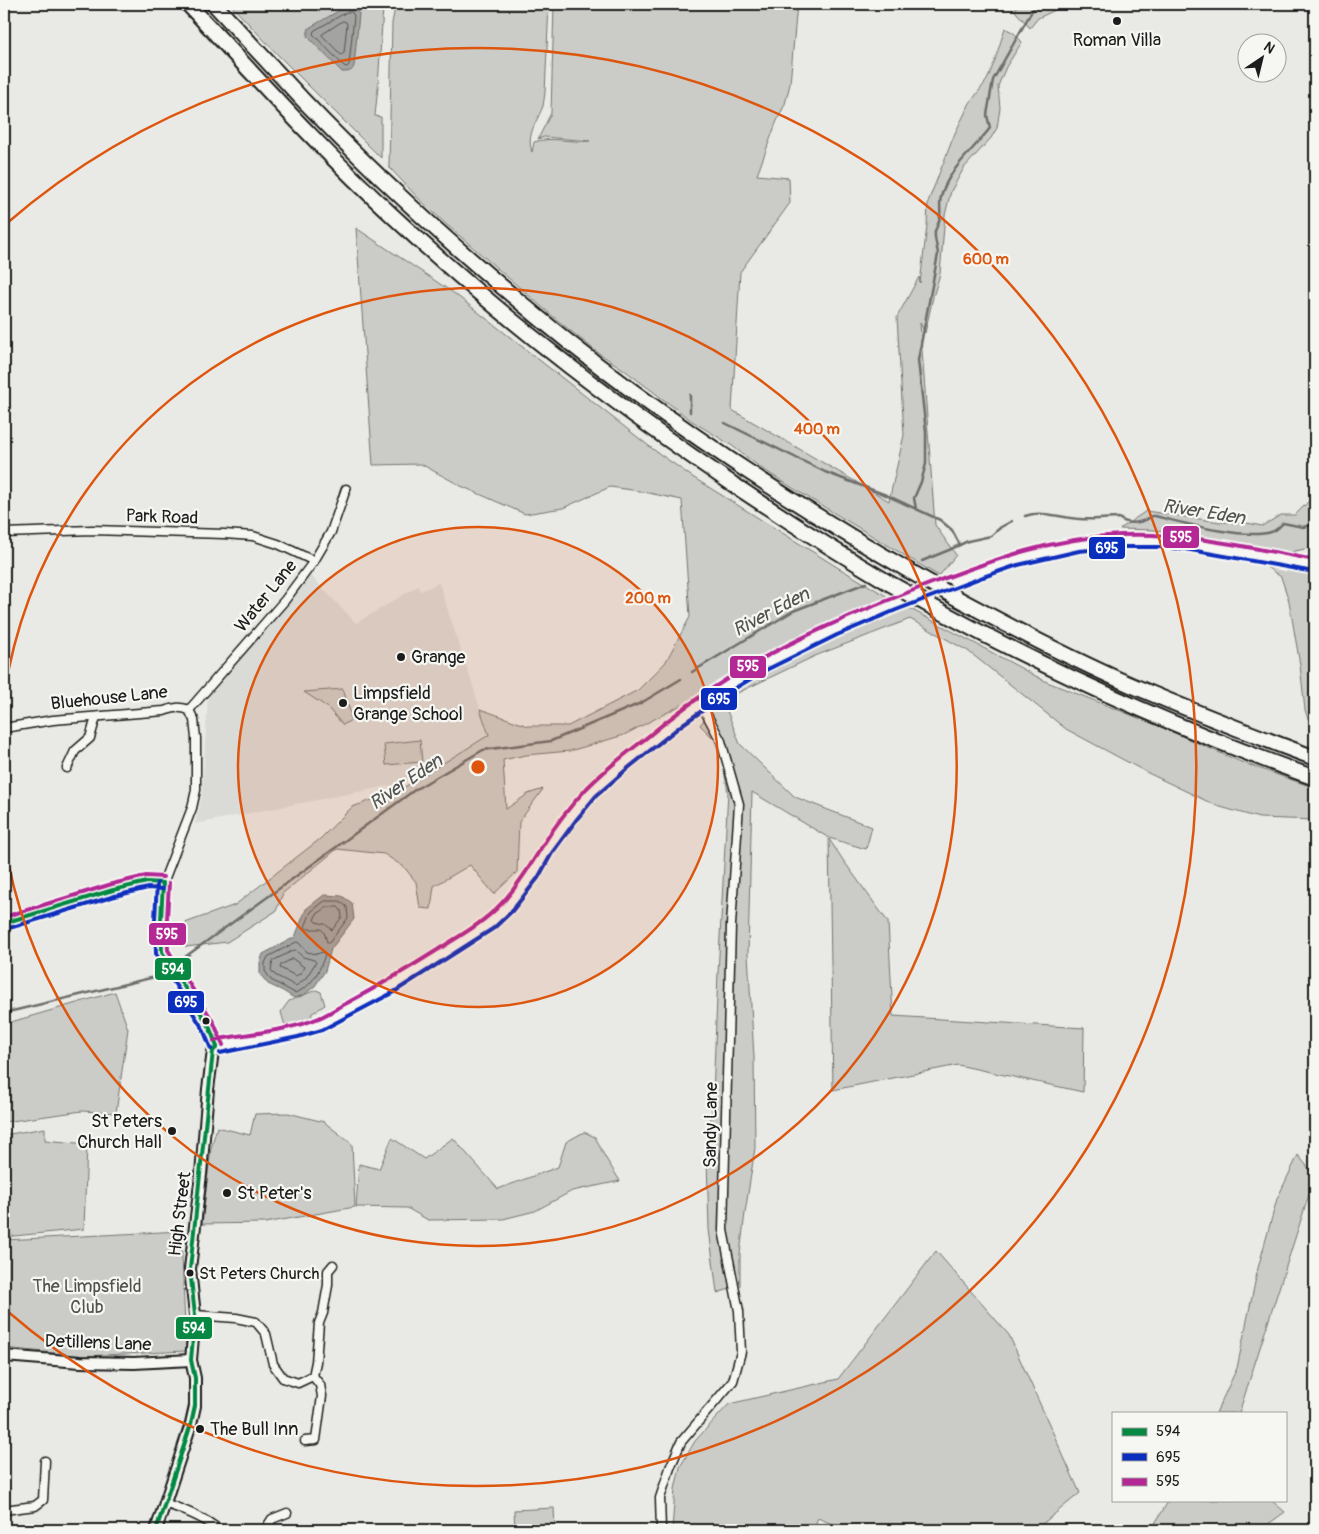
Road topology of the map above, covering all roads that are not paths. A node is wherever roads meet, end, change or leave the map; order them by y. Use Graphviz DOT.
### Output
graph roads {
  1 [pos="188,4"];
  2 [pos="214,4"];
  3 [pos="346,489"];
  4 [pos="4,533"];
  5 [pos="314,561"];
  6 [pos="1315,566"];
  7 [pos="701,704"];
  8 [pos="189,710"];
  9 [pos="96,717"];
  10 [pos="4,728"];
  11 [pos="1315,758"];
  12 [pos="68,768"];
  13 [pos="1315,778"];
  14 [pos="163,883"];
  15 [pos="4,923"];
  16 [pos="217,1047"];
  17 [pos="333,1265"];
  18 [pos="195,1315"];
  19 [pos="4,1356"];
  20 [pos="191,1360"];
  21 [pos="313,1376"];
  22 [pos="305,1441"];
  23 [pos="45,1461"];
  24 [pos="164,1503"];
  25 [pos="4,1510"];
  26 [pos="287,1513"];
  27 [pos="156,1530"];
  28 [pos="219,1530"];
  29 [pos="265,1530"];
  30 [pos="661,1530"];
  1 -- 13 [label="highway, bridge"];
  2 -- 11 [label="highway, bridge"];
  3 -- 5 [label="street, Water Lane"];
  4 -- 5 [label="street, Park Road"];
  5 -- 8 [label="street, Water Lane"];
  6 -- 7 [label="main road"];
  7 -- 16 [label="main road"];
  7 -- 30 [label="street, Sandy Lane"];
  8 -- 9 [label="street, Bluehouse Lane"];
  8 -- 14 [label="street, Bluehouse Lane"];
  9 -- 10 [label="street, Bluehouse Lane"];
  9 -- 12 [label="street"];
  14 -- 15 [label="street"];
  14 -- 16 [label="street, Bluehouse Lane"];
  16 -- 18 [label="main road, High Street"];
  17 -- 21 [label="street"];
  18 -- 20 [label="main road, High Street"];
  18 -- 21 [label="street"];
  19 -- 20 [label="main road, Detillens Lane"];
  20 -- 24 [label="main road, High Street"];
  21 -- 22 [label="street"];
  23 -- 25 [label="street"];
  24 -- 27 [label="main road, High Street"];
  24 -- 28 [label="street"];
  26 -- 29 [label="street"];
}
